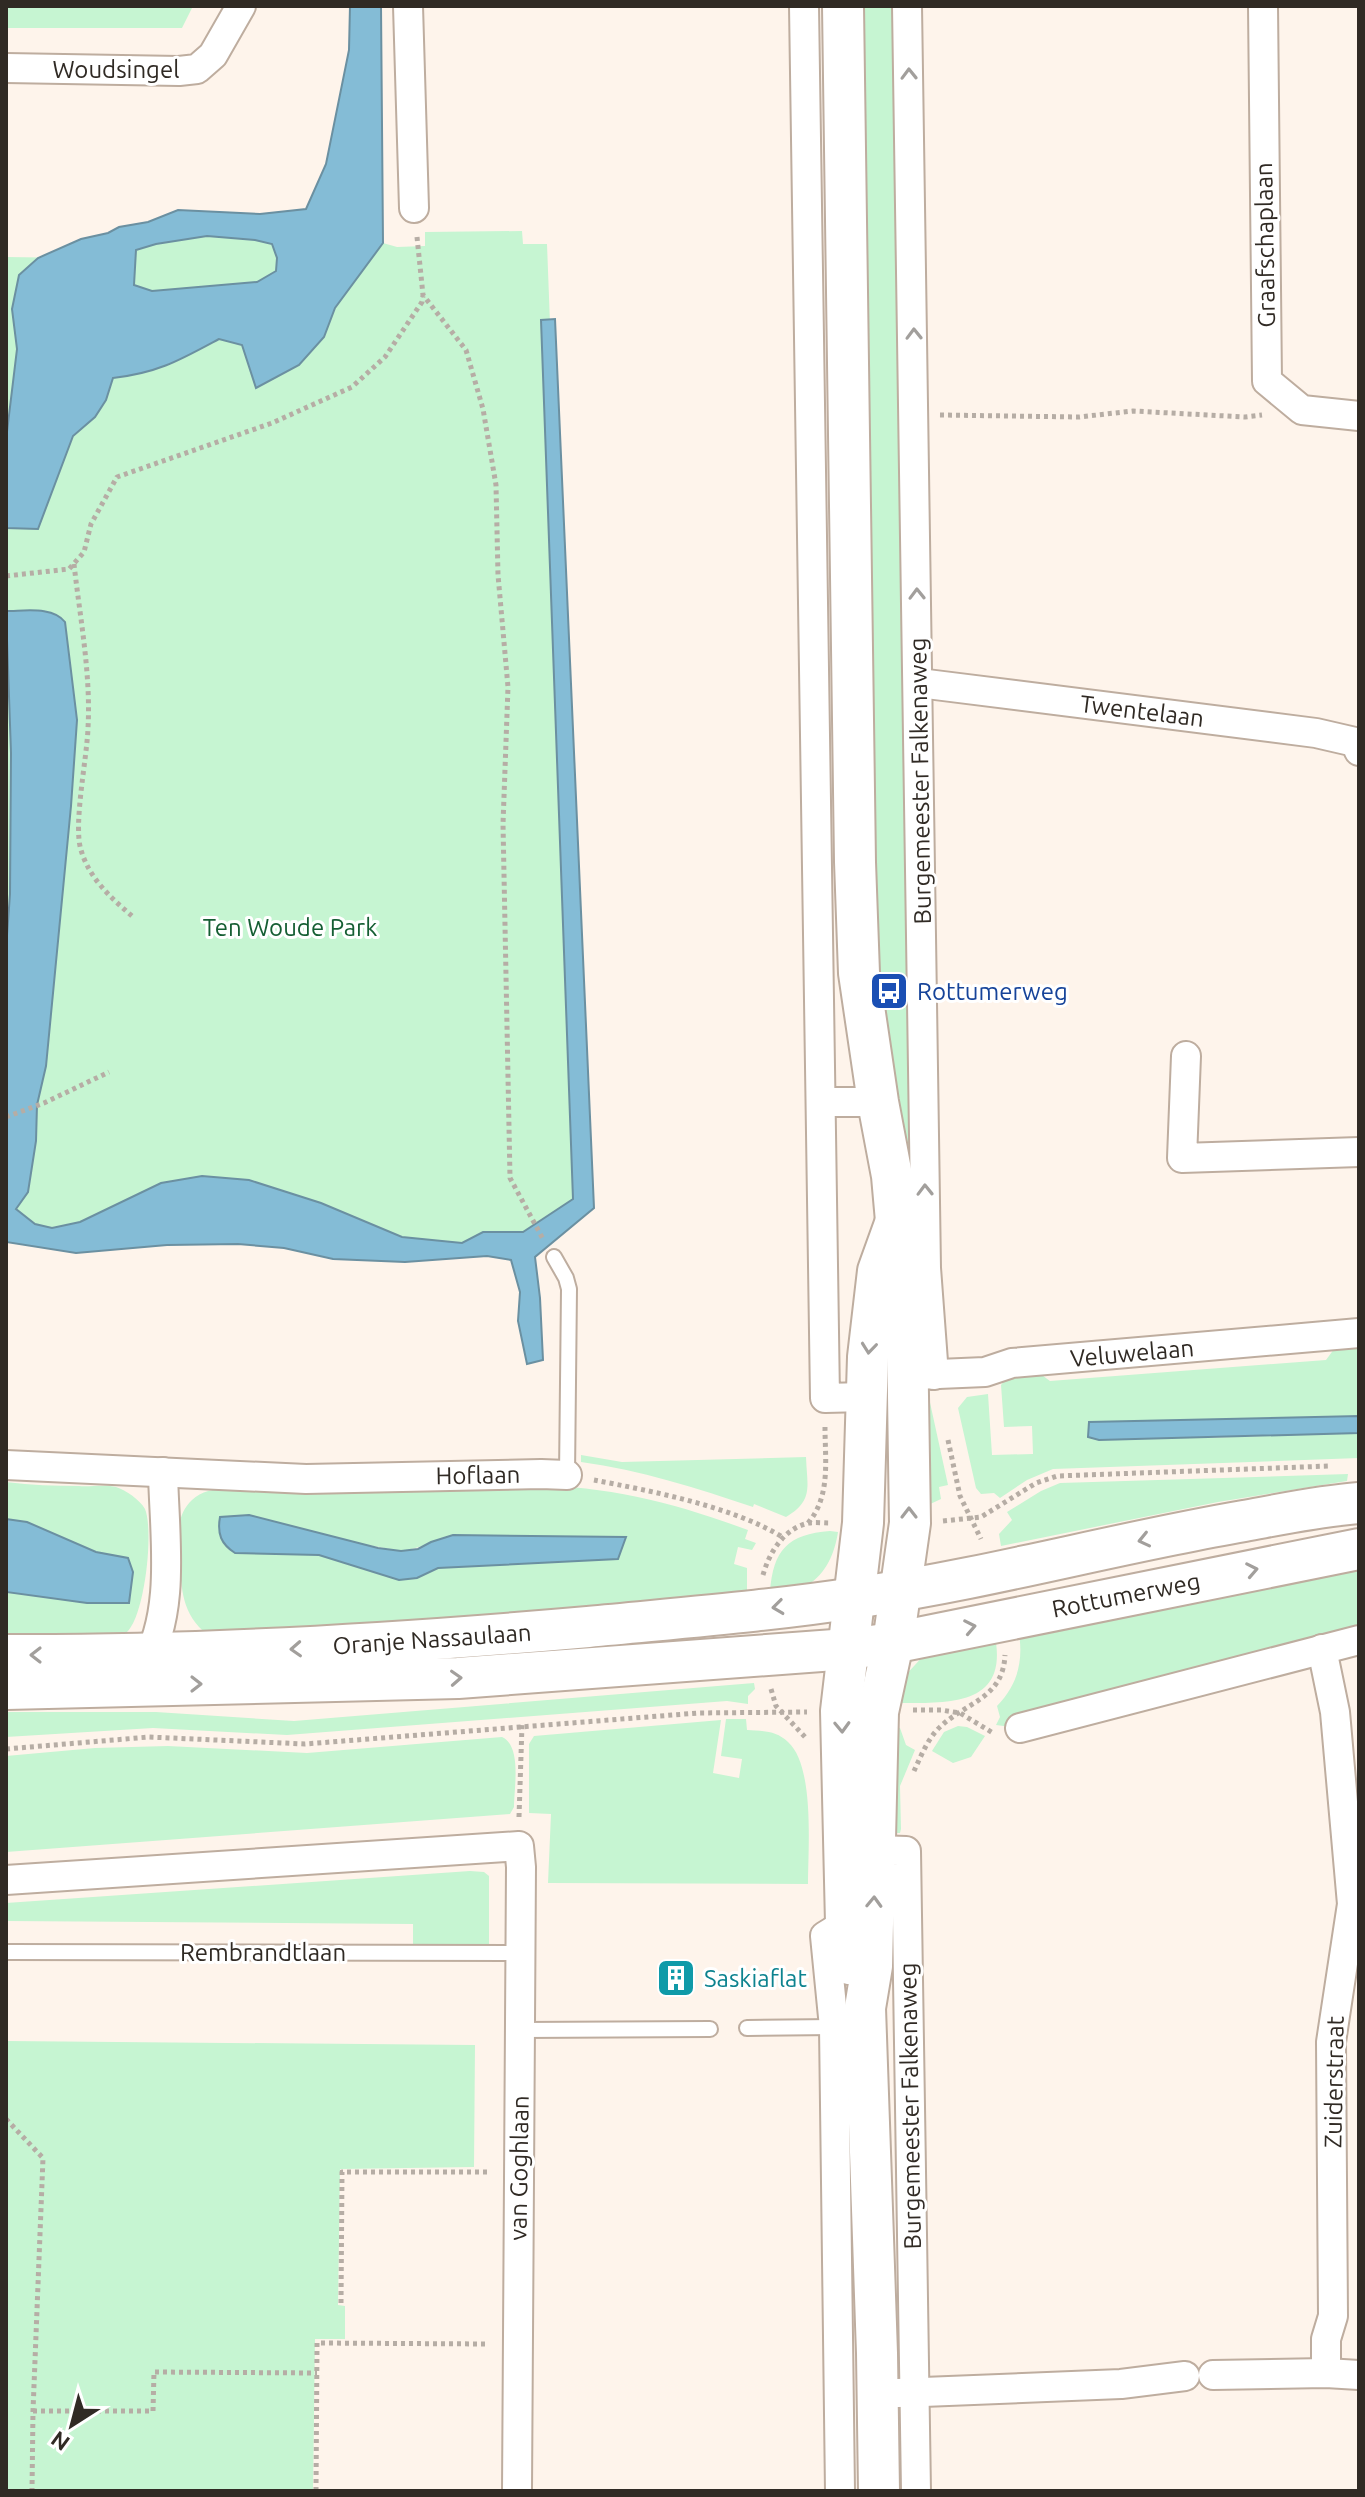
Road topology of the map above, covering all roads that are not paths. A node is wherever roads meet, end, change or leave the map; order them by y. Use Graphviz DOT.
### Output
graph roads {
  1 [pos="241,6"];
  2 [pos="408,6"];
  3 [pos="804,6"];
  4 [pos="843,6"];
  5 [pos="907,6"];
  6 [pos="1263,6"];
  7 [pos="6,68"];
  8 [pos="414,208"];
  9 [pos="1359,416"];
  10 [pos="919,683"];
  11 [pos="1359,751"];
  12 [pos="1186,1056"];
  13 [pos="821,1102"];
  14 [pos="878,1102"];
  15 [pos="1359,1152"];
  16 [pos="896,1221"];
  17 [pos="554,1257"];
  18 [pos="1359,1333"];
  19 [pos="920,1375"];
  20 [pos="865,1397"];
  21 [pos="6,1465"];
  22 [pos="163,1472"];
  23 [pos="567,1475"];
  24 [pos="1359,1503"];
  25 [pos="1359,1549"];
  26 [pos="902,1591"];
  27 [pos="856,1598"];
  28 [pos="1359,1640"];
  29 [pos="893,1643"];
  30 [pos="848,1649"];
  31 [pos="1322,1649"];
  32 [pos="6,1655"];
  33 [pos="142,1669"];
  34 [pos="6,1689"];
  35 [pos="1009,1731"];
  36 [pos="876,1850"];
  37 [pos="6,1880"];
  38 [pos="6,1952"];
  39 [pos="520,1953"];
  40 [pos="849,2017"];
  41 [pos="747,2028"];
  42 [pos="710,2029"];
  43 [pos="521,2030"];
  44 [pos="1326,2373"];
  45 [pos="1213,2375"];
  46 [pos="1359,2375"];
  47 [pos="1185,2376"];
  48 [pos="877,2393"];
  49 [pos="517,2491"];
  50 [pos="840,2491"];
  51 [pos="879,2491"];
  52 [pos="916,2491"];
  1 -- 7 [label="street, Woudsingel"];
  2 -- 8 [label="street"];
  3 -- 13 [label="street"];
  4 -- 14 [label="street, Burgemeester Falkenaweg"];
  10 -- 5 [label="street, Burgemeester Falkenaweg, one-way"];
  6 -- 9 [label="street, Graafschaplaan"];
  10 -- 11 [label="street, Twentelaan"];
  19 -- 10 [label="street, Burgemeester Falkenaweg, one-way"];
  12 -- 15 [label="street"];
  13 -- 14 [label="street"];
  13 -- 20 [label="street"];
  14 -- 16 [label="street, Burgemeester Falkenaweg"];
  16 -- 19 [label="street, Burgemeester Falkenaweg"];
  16 -- 20 [label="street, Burgemeester Falkenaweg, one-way"];
  17 -- 23 [label="lane"];
  18 -- 19 [label="street, Veluwelaan"];
  26 -- 19 [label="street, Burgemeester Falkenaweg, one-way"];
  20 -- 27 [label="street, Burgemeester Falkenaweg"];
  21 -- 22 [label="street, Hoflaan"];
  22 -- 23 [label="street, Hoflaan"];
  22 -- 33 [label="street"];
  24 -- 26 [label="street, Rottumerweg, one-way"];
  29 -- 25 [label="street, Rottumerweg, one-way"];
  26 -- 27 [label="street, Rottumerweg"];
  26 -- 29 [label="street, Burgemeester Falkenaweg"];
  27 -- 30 [label="street, Burgemeester Falkenaweg"];
  27 -- 33 [label="street, Oranje Nassaulaan, one-way"];
  28 -- 31 [label="street"];
  29 -- 30 [label="street, Rottumerweg"];
  29 -- 36 [label="street, Burgemeester Falkenaweg"];
  33 -- 30 [label="street, Oranje Nassaulaan, one-way"];
  30 -- 40 [label="street, Burgemeester Falkenaweg, one-way"];
  31 -- 35 [label="street"];
  31 -- 44 [label="street, Zuiderstraat"];
  33 -- 32 [label="street, Oranje Nassaulaan, one-way"];
  33 -- 34 [label="street, Oranje Nassaulaan"];
  40 -- 36 [label="street, Burgemeester Falkenaweg, one-way"];
  36 -- 48 [label="street, Burgemeester Falkenaweg"];
  37 -- 39 [label="street, van Goghlaan"];
  38 -- 39 [label="lane, Rembrandtlaan"];
  39 -- 43 [label="street, van Goghlaan"];
  40 -- 41 [label="lane"];
  40 -- 48 [label="street, Burgemeester Falkenaweg"];
  42 -- 43 [label="lane"];
  43 -- 49 [label="street, van Goghlaan"];
  44 -- 45 [label="street"];
  44 -- 46 [label="street"];
  47 -- 48 [label="street"];
  48 -- 50 [label="street, Burgemeester Falkenaweg"];
  48 -- 51 [label="street, Burgemeester Falkenaweg"];
  48 -- 52 [label="street, Burgemeester Falkenaweg"];
}
